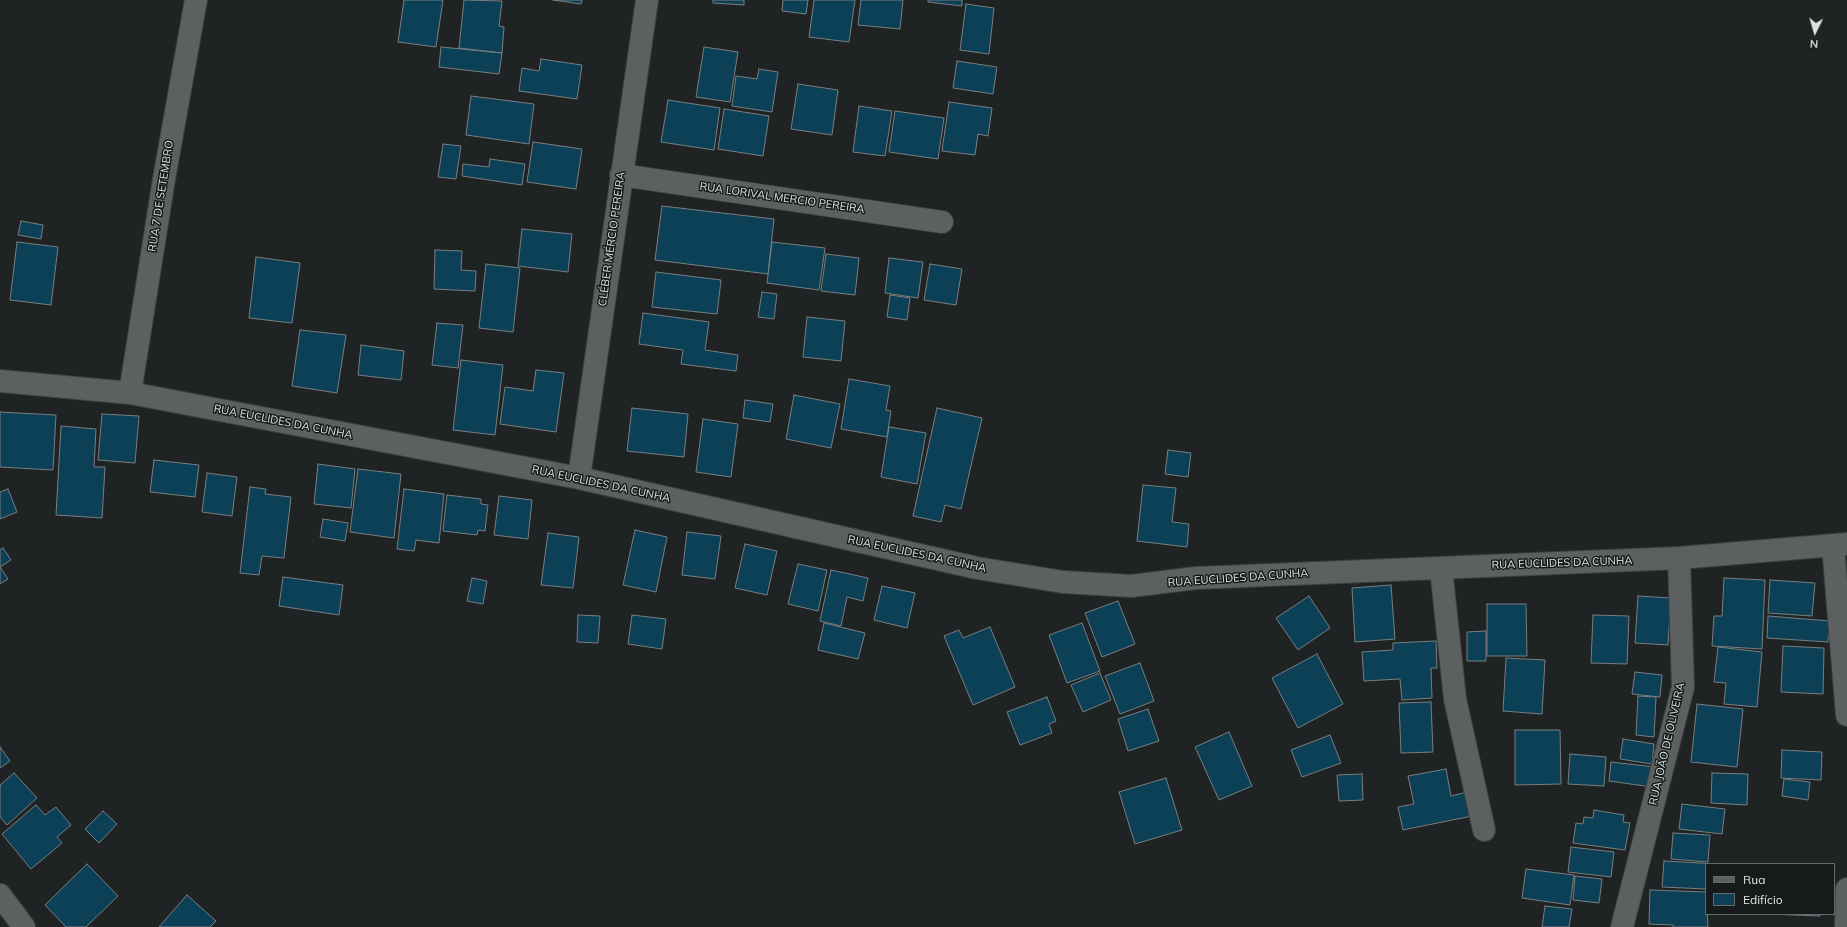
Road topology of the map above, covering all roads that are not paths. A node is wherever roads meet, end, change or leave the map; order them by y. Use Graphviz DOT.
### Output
graph roads {
  1 [pos="196,0"];
  2 [pos="647,0"];
  3 [pos="621,175"];
  4 [pos="942,222"];
  5 [pos="0,381"];
  6 [pos="130,393"];
  7 [pos="579,478"];
  8 [pos="1840,544"];
  9 [pos="1679,558"];
  10 [pos="1441,568"];
  11 [pos="1847,716"];
  12 [pos="1484,830"];
  13 [pos="1847,889"];
  14 [pos="0,895"];
  15 [pos="24,927"];
  16 [pos="1622,927"];
  17 [pos="1846,927"];
  1 -- 6 [label="street, RUA 7 DE SETEMBRO"];
  2 -- 3 [label="street, CLÉBER MÉRCIO PEREIRA"];
  3 -- 4 [label="street, RUA LORIVAL MERCIO PEREIRA"];
  3 -- 7 [label="street, CLÉBER MÉRCIO PEREIRA"];
  5 -- 6 [label="street, RUA EUCLIDES DA CUNHA"];
  6 -- 7 [label="street, RUA EUCLIDES DA CUNHA"];
  7 -- 10 [label="street, RUA EUCLIDES DA CUNHA"];
  8 -- 9 [label="street, RUA EUCLIDES DA CUNHA"];
  8 -- 11 [label="street"];
  9 -- 10 [label="street, RUA EUCLIDES DA CUNHA"];
  9 -- 16 [label="street, RUA JOÃO DE OLIVEIRA"];
  10 -- 12 [label="street"];
  13 -- 17 [label="street"];
  14 -- 15 [label="street"];
}
